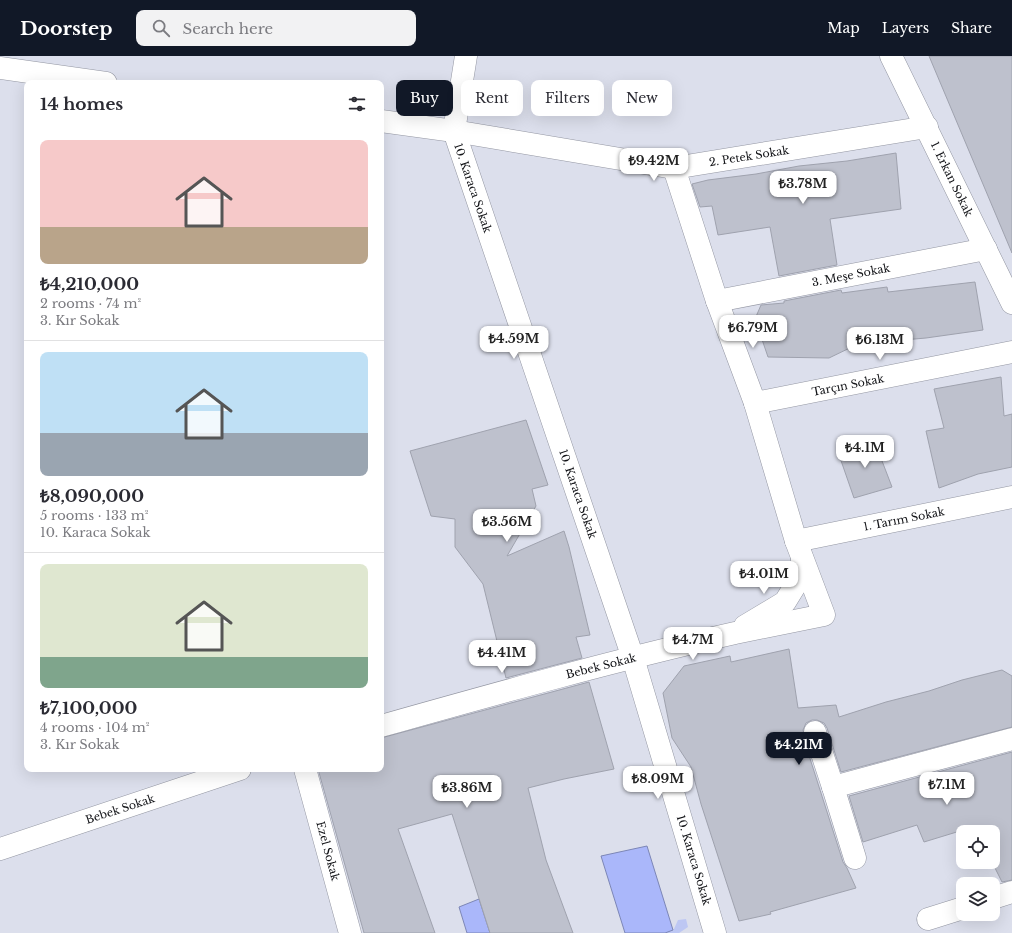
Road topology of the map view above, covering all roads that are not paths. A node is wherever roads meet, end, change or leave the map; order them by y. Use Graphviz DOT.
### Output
graph roads {
  1 [pos="466,56"];
  2 [pos="891,56"];
  3 [pos="0,68"];
  4 [pos="85,80"];
  5 [pos="384,121"];
  6 [pos="927,127"];
  7 [pos="454,131"];
  8 [pos="674,168"];
  9 [pos="986,249"];
  10 [pos="717,301"];
  11 [pos="1012,303"];
  12 [pos="1012,352"];
  13 [pos="755,403"];
  14 [pos="1012,497"];
  15 [pos="799,550"];
  16 [pos="735,633"];
  17 [pos="633,658"];
  18 [pos="384,725"];
  19 [pos="1012,739"];
  20 [pos="818,742"];
  21 [pos="231,772"];
  22 [pos="306,772"];
  23 [pos="833,787"];
  24 [pos="0,849"];
  25 [pos="854,858"];
  26 [pos="1012,892"];
  27 [pos="1000,896"];
  28 [pos="956,910"];
  29 [pos="928,919"];
  30 [pos="350,933"];
  31 [pos="715,933"];
  1 -- 7 [label="street, 10. Karaca Sokak"];
  2 -- 6 [label="street, 1. Erkan Sokak"];
  3 -- 4 [label="street"];
  5 -- 7 [label="street, 2. Petek Sokak"];
  6 -- 8 [label="street, 2. Petek Sokak"];
  6 -- 9 [label="street, 1. Erkan Sokak"];
  7 -- 8 [label="street, 2. Petek Sokak"];
  7 -- 17 [label="street, 10. Karaca Sokak"];
  8 -- 10 [label="street"];
  9 -- 10 [label="street, 3. Meşe Sokak"];
  9 -- 11 [label="street, 1. Erkan Sokak"];
  10 -- 13 [label="street"];
  12 -- 13 [label="street, Tarçın Sokak"];
  13 -- 15 [label="street"];
  14 -- 15 [label="street, 1. Tarım Sokak"];
  15 -- 16 [label="street"];
  15 -- 16 [label="street, Bebek Sokak"];
  16 -- 17 [label="street, Bebek Sokak"];
  17 -- 18 [label="street, Bebek Sokak"];
  17 -- 31 [label="street, 10. Karaca Sokak"];
  19 -- 23 [label="street"];
  20 -- 23 [label="street"];
  21 -- 24 [label="street, Bebek Sokak"];
  22 -- 30 [label="street, Ezel Sokak"];
  23 -- 25 [label="street"];
  26 -- 27 [label="street"];
  28 -- 29 [label="street"];
}
